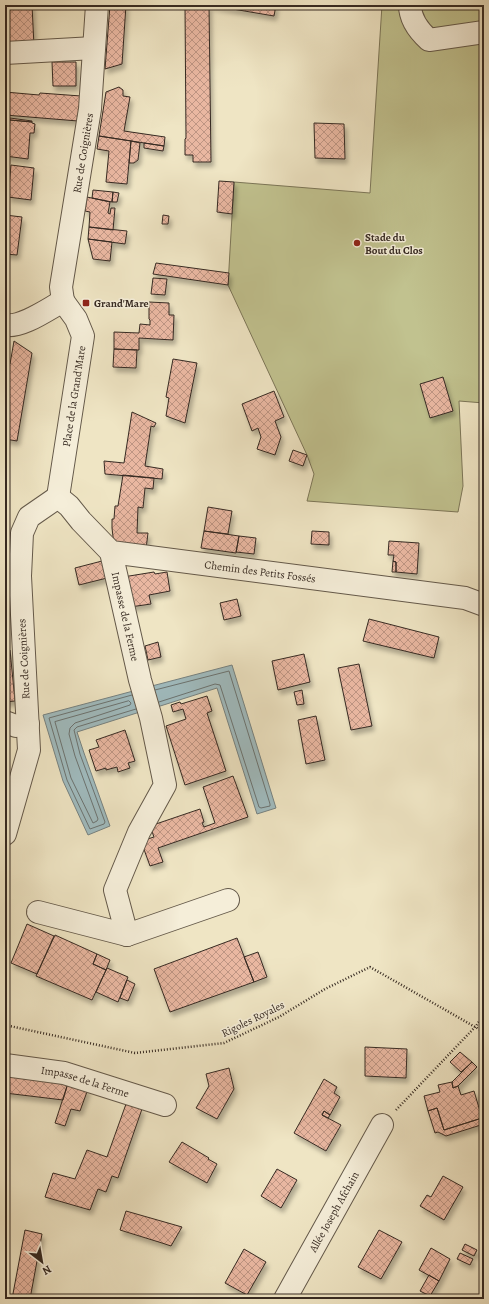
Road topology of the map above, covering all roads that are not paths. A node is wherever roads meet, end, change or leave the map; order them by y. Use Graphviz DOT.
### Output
graph roads {
  1 [pos="97,5"];
  2 [pos="410,5"];
  3 [pos="484,32"];
  4 [pos="94,48"];
  5 [pos="5,53"];
  6 [pos="63,301"];
  7 [pos="5,325"];
  8 [pos="58,497"];
  9 [pos="111,552"];
  10 [pos="484,605"];
  11 [pos="5,722"];
  12 [pos="28,724"];
  13 [pos="5,834"];
  14 [pos="228,900"];
  15 [pos="38,912"];
  16 [pos="127,935"];
  17 [pos="5,1065"];
  18 [pos="165,1104"];
  19 [pos="382,1125"];
  20 [pos="285,1299"];
  1 -- 4 [label="street, Rue de Coignières"];
  2 -- 3 [label="street"];
  4 -- 5 [label="street"];
  4 -- 6 [label="street, Rue de Coignières"];
  6 -- 7 [label="street"];
  6 -- 8 [label="street, Place de la Grand'Mare"];
  8 -- 9 [label="street"];
  8 -- 12 [label="street, Rue de Coignières"];
  9 -- 10 [label="street, Chemin des Petits Fossés"];
  9 -- 16 [label="street, Impasse de la Ferme"];
  11 -- 12 [label="street"];
  12 -- 13 [label="street, Rue de Coignières"];
  14 -- 16 [label="street"];
  15 -- 16 [label="street"];
  17 -- 18 [label="street, Impasse de la Ferme"];
  19 -- 20 [label="street, Allée Joseph Afchain"];
}
